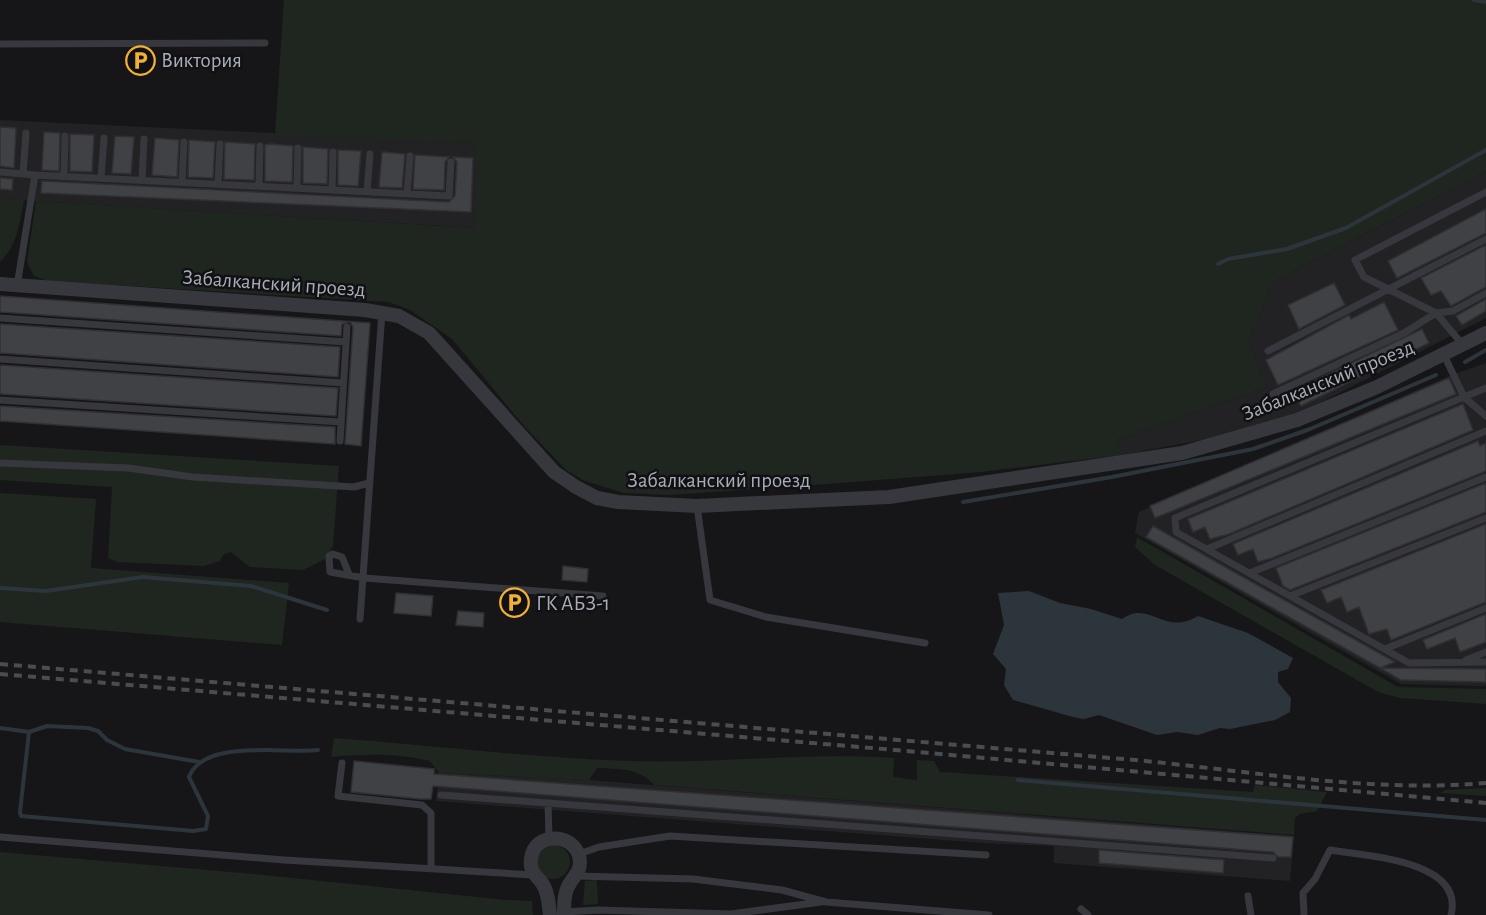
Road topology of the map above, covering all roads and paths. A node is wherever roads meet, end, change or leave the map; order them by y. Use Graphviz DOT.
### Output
graph roads {
  1 [pos="265,43"];
  2 [pos="0,44"];
  3 [pos="26,133"];
  4 [pos="65,136"];
  5 [pos="104,138"];
  6 [pos="144,139"];
  7 [pos="184,142"];
  8 [pos="220,144"];
  9 [pos="260,146"];
  10 [pos="298,148"];
  11 [pos="333,152"];
  12 [pos="370,154"];
  13 [pos="410,156"];
  14 [pos="451,162"];
  15 [pos="0,172"];
  16 [pos="23,174"];
  17 [pos="35,175"];
  18 [pos="64,176"];
  19 [pos="101,178"];
  20 [pos="142,180"];
  21 [pos="182,182"];
  22 [pos="218,184"];
  23 [pos="259,186"];
  24 [pos="297,188"];
  25 [pos="332,190"];
  26 [pos="367,192"];
  27 [pos="1486,192"];
  28 [pos="407,194"];
  29 [pos="1486,239"];
  30 [pos="0,284"];
  31 [pos="17,286"];
  32 [pos="1391,289"];
  33 [pos="1486,293"];
  34 [pos="382,312"];
  35 [pos="1436,313"];
  36 [pos="0,318"];
  37 [pos="347,327"];
  38 [pos="1486,333"];
  39 [pos="346,342"];
  40 [pos="1463,345"];
  41 [pos="1268,351"];
  42 [pos="1444,355"];
  43 [pos="0,359"];
  44 [pos="343,384"];
  45 [pos="1486,388"];
  46 [pos="1273,394"];
  47 [pos="1464,397"];
  48 [pos="0,400"];
  49 [pos="1486,416"];
  50 [pos="341,422"];
  51 [pos="1486,430"];
  52 [pos="340,441"];
  53 [pos="0,463"];
  54 [pos="1486,477"];
  55 [pos="369,483"];
  56 [pos="697,506"];
  57 [pos="1486,518"];
  58 [pos="1207,549"];
  59 [pos="1250,573"];
  60 [pos="349,574"];
  61 [pos="364,578"];
  62 [pos="603,596"];
  63 [pos="1290,596"];
  64 [pos="1486,608"];
  65 [pos="360,619"];
  66 [pos="925,643"];
  67 [pos="1385,649"];
  68 [pos="1486,652"];
  69 [pos="1460,662"];
  70 [pos="1486,662"];
  71 [pos="342,763"];
  72 [pos="441,795"];
  73 [pos="548,803"];
  74 [pos="0,837"];
  75 [pos="549,838"];
  76 [pos="579,854"];
  77 [pos="986,855"];
  78 [pos="1273,858"];
  79 [pos="431,868"];
  80 [pos="534,875"];
  81 [pos="576,876"];
  82 [pos="1248,896"];
  83 [pos="826,902"];
  84 [pos="1081,909"];
  85 [pos="564,914"];
  86 [pos="550,915"];
  87 [pos="989,915"];
  88 [pos="1088,915"];
  89 [pos="1251,915"];
  90 [pos="1304,915"];
  91 [pos="1451,915"];
  1 -- 2 [label="lane"];
  3 -- 16 [label="lane"];
  4 -- 18 [label="lane"];
  5 -- 19 [label="lane"];
  6 -- 20 [label="lane"];
  7 -- 21 [label="lane"];
  8 -- 22 [label="lane"];
  9 -- 23 [label="lane"];
  10 -- 24 [label="lane"];
  11 -- 25 [label="lane"];
  12 -- 26 [label="lane"];
  13 -- 28 [label="lane"];
  14 -- 28 [label="lane"];
  15 -- 16 [label="lane"];
  16 -- 17 [label="lane"];
  17 -- 18 [label="lane"];
  17 -- 31 [label="lane"];
  18 -- 19 [label="lane"];
  19 -- 20 [label="lane"];
  20 -- 21 [label="lane"];
  21 -- 22 [label="lane"];
  22 -- 23 [label="lane"];
  23 -- 24 [label="lane"];
  24 -- 25 [label="lane"];
  25 -- 26 [label="lane"];
  26 -- 28 [label="lane"];
  27 -- 32 [label="lane"];
  29 -- 32 [label="lane"];
  30 -- 31 [label="street, Забалканский проезд"];
  31 -- 34 [label="street, Забалканский проезд"];
  32 -- 35 [label="lane"];
  32 -- 41 [label="lane"];
  33 -- 35 [label="lane"];
  34 -- 55 [label="lane"];
  34 -- 56 [label="street, Забалканский проезд"];
  35 -- 40 [label="lane"];
  35 -- 46 [label="lane"];
  36 -- 39 [label="lane"];
  37 -- 39 [label="lane"];
  38 -- 40 [label="street, Забалканский проезд"];
  39 -- 44 [label="lane"];
  40 -- 42 [label="street, Забалканский проезд"];
  42 -- 47 [label="lane"];
  42 -- 56 [label="street, Забалканский проезд"];
  43 -- 44 [label="lane"];
  44 -- 50 [label="lane"];
  45 -- 47 [label="lane"];
  47 -- 49 [label="lane"];
  47 -- 58 [label="lane"];
  48 -- 50 [label="lane"];
  50 -- 52 [label="lane"];
  51 -- 58 [label="lane"];
  53 -- 55 [label="lane"];
  54 -- 59 [label="lane"];
  55 -- 61 [label="lane"];
  56 -- 66 [label="lane"];
  57 -- 63 [label="lane"];
  58 -- 59 [label="lane"];
  59 -- 63 [label="lane"];
  60 -- 61 [label="lane"];
  61 -- 62 [label="lane"];
  61 -- 65 [label="lane"];
  63 -- 67 [label="lane"];
  64 -- 67 [label="lane"];
  67 -- 69 [label="lane"];
  68 -- 69 [label="lane"];
  69 -- 70 [label="lane"];
  71 -- 79 [label="lane"];
  72 -- 73 [label="lane"];
  73 -- 75 [label="lane"];
  73 -- 78 [label="lane"];
  74 -- 79 [label="lane"];
  75 -- 76 [label="street"];
  75 -- 80 [label="street"];
  76 -- 77 [label="lane"];
  76 -- 81 [label="street"];
  79 -- 80 [label="lane"];
  80 -- 86 [label="street"];
  81 -- 83 [label="lane"];
  81 -- 85 [label="street"];
  82 -- 89 [label="lane"];
  83 -- 85 [label="lane"];
  83 -- 87 [label="lane"];
  84 -- 88 [label="lane"];
  90 -- 91 [label="lane"];
}
